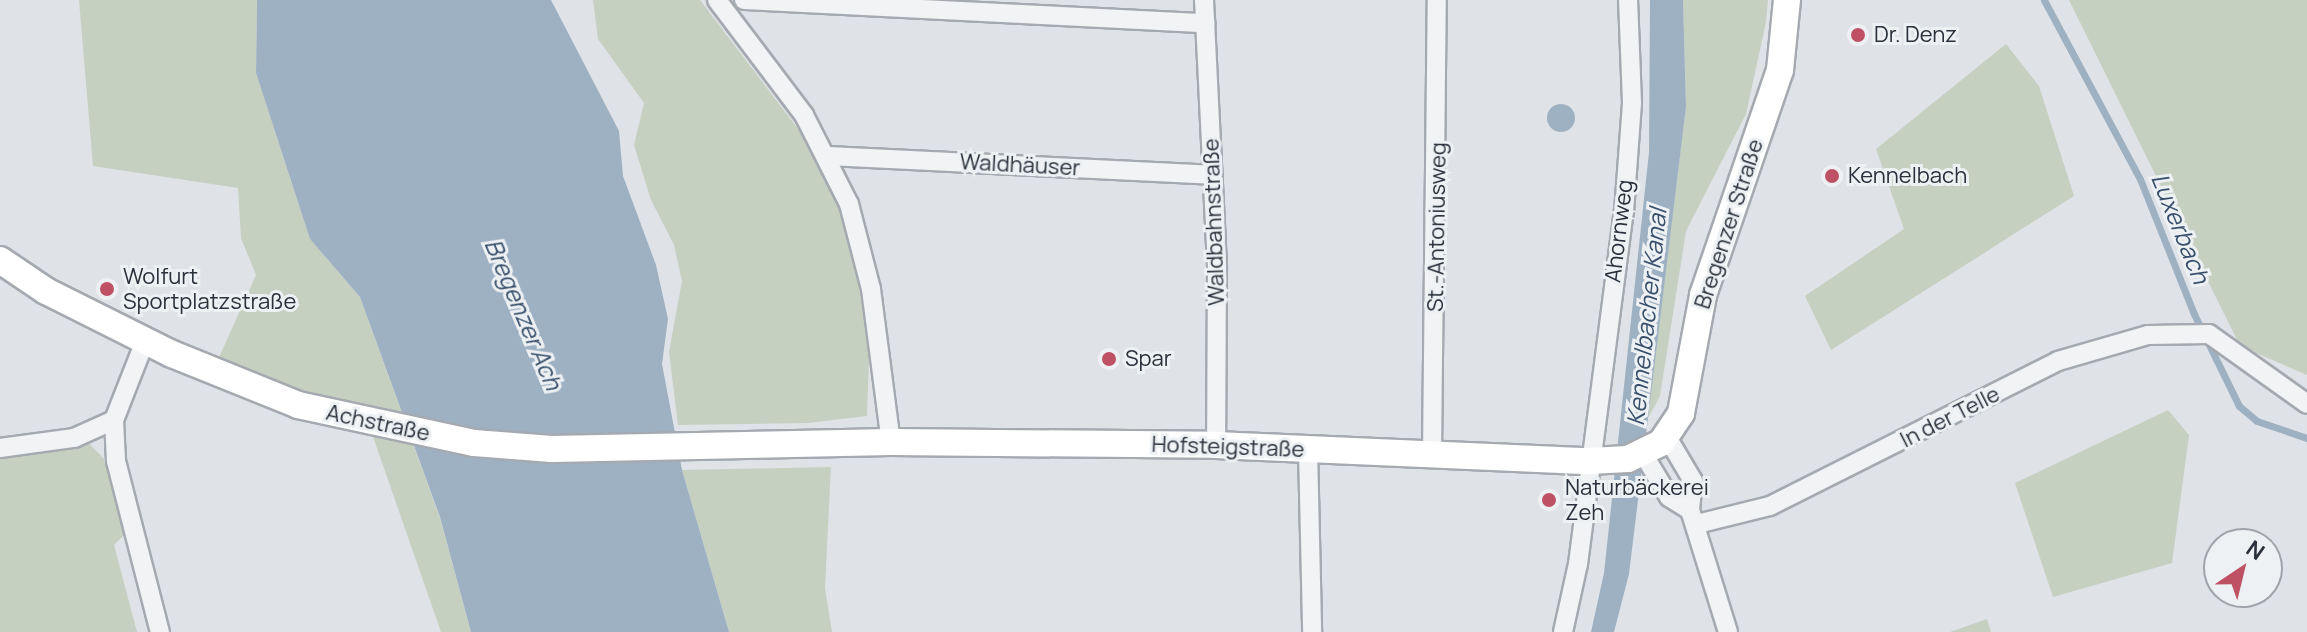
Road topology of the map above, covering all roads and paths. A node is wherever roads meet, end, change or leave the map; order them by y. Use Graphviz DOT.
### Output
graph roads {
  1 [pos="717,0"];
  2 [pos="744,0"];
  3 [pos="1204,0"];
  4 [pos="1437,0"];
  5 [pos="1628,0"];
  6 [pos="1787,0"];
  7 [pos="1205,23"];
  8 [pos="827,156"];
  9 [pos="1213,175"];
  10 [pos="0,260"];
  11 [pos="145,341"];
  12 [pos="2307,404"];
  13 [pos="114,420"];
  14 [pos="891,442"];
  15 [pos="790,444"];
  16 [pos="1216,445"];
  17 [pos="1657,445"];
  18 [pos="0,448"];
  19 [pos="1308,449"];
  20 [pos="1432,454"];
  21 [pos="1589,461"];
  22 [pos="1693,517"];
  23 [pos="160,632"];
  24 [pos="1312,632"];
  25 [pos="1563,632"];
  26 [pos="1728,632"];
  1 -- 8 [label="street"];
  2 -- 7 [label="street"];
  3 -- 7 [label="street, Waldbahnstraße"];
  4 -- 20 [label="street, St.-Antoniusweg"];
  5 -- 21 [label="street, Ahornweg"];
  6 -- 17 [label="main road, Bregenzer Straße"];
  7 -- 9 [label="street, Waldbahnstraße"];
  8 -- 9 [label="street, Waldhäuser"];
  8 -- 14 [label="street"];
  9 -- 16 [label="street, Waldbahnstraße"];
  10 -- 11 [label="main road, Achstraße"];
  11 -- 13 [label="street"];
  11 -- 15 [label="main road, Achstraße"];
  12 -- 22 [label="street, In der Telle"];
  13 -- 18 [label="street"];
  13 -- 23 [label="street"];
  14 -- 15 [label="main road, Hofsteigstraße"];
  14 -- 16 [label="main road, Hofsteigstraße"];
  16 -- 19 [label="main road, Hofsteigstraße"];
  17 -- 21 [label="main road, Hofsteigstraße"];
  17 -- 22 [label="street"];
  17 -- 22 [label="street"];
  19 -- 20 [label="main road, Hofsteigstraße"];
  19 -- 24 [label="street"];
  20 -- 21 [label="main road, Hofsteigstraße"];
  21 -- 25 [label="street, Ahornweg"];
  22 -- 26 [label="street"];
}
